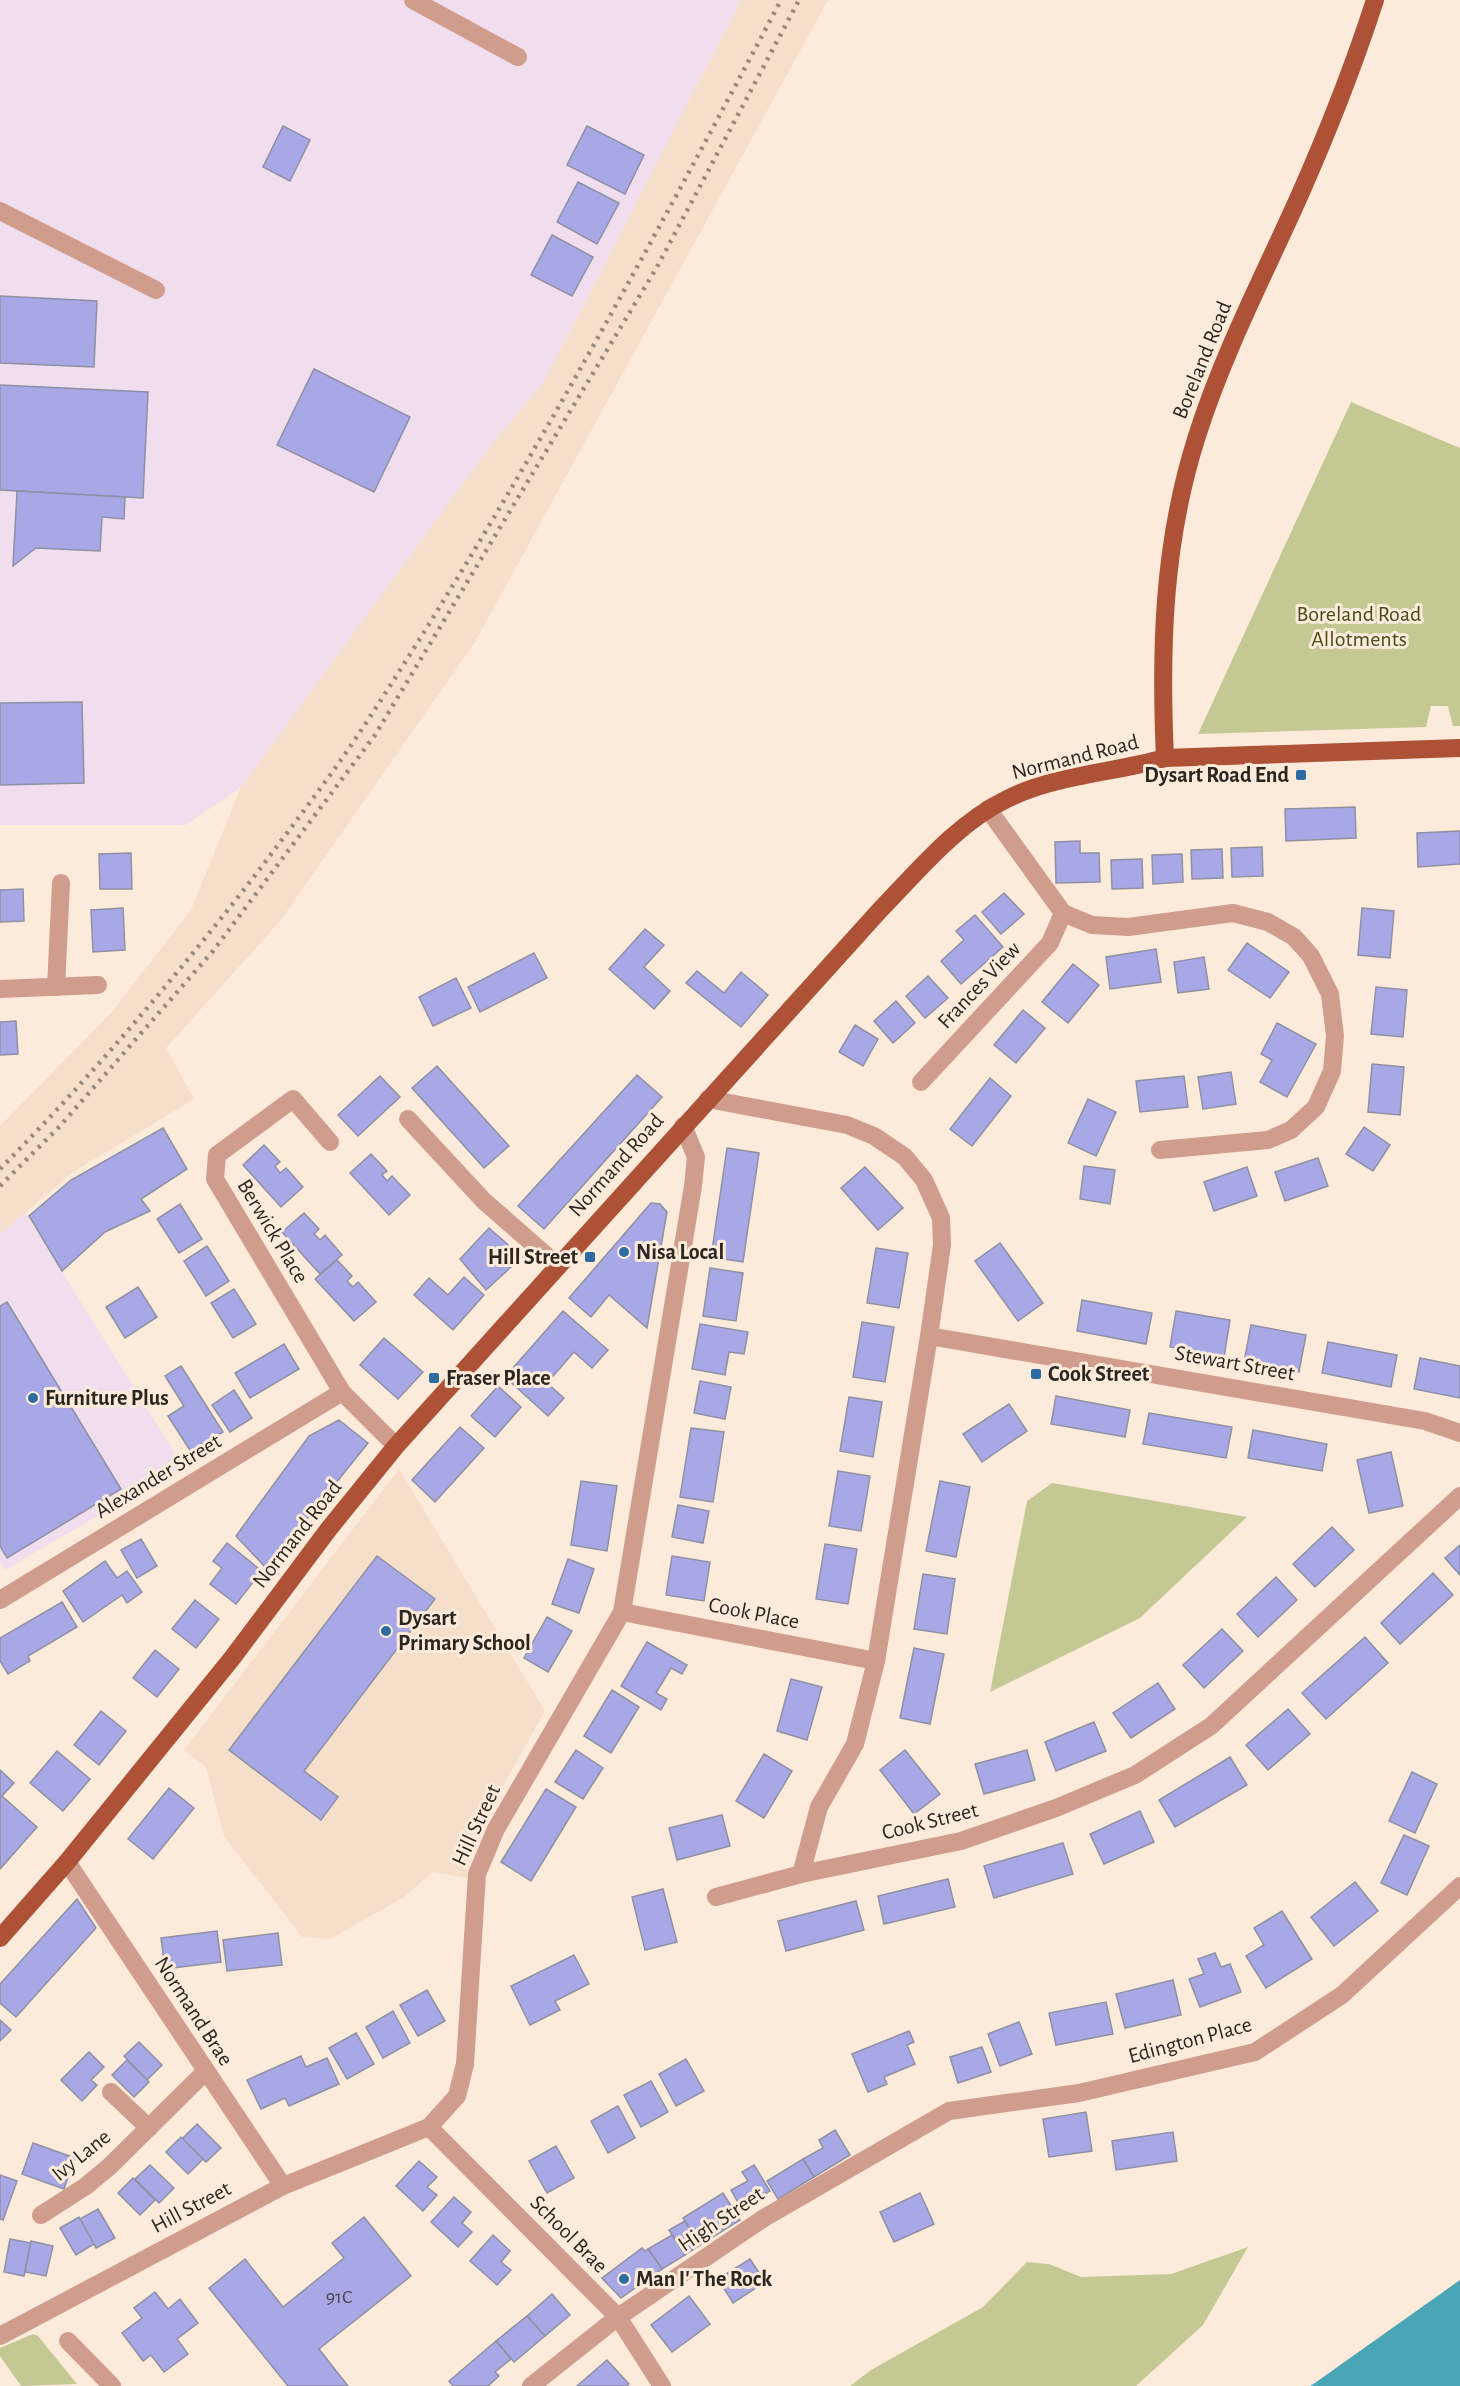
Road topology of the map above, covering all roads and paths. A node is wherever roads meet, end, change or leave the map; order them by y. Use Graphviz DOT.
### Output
graph roads {
  1 [pos="413,0"];
  2 [pos="1375,0"];
  3 [pos="518,57"];
  4 [pos="0,211"];
  5 [pos="156,290"];
  6 [pos="1460,748"];
  7 [pos="1165,758"];
  8 [pos="988,810"];
  9 [pos="61,883"];
  10 [pos="1062,913"];
  11 [pos="98,986"];
  12 [pos="56,987"];
  13 [pos="0,989"];
  14 [pos="921,1082"];
  15 [pos="708,1099"];
  16 [pos="408,1119"];
  17 [pos="683,1126"];
  18 [pos="330,1142"];
  19 [pos="1160,1149"];
  20 [pos="557,1265"];
  21 [pos="929,1336"];
  22 [pos="342,1392"];
  23 [pos="1460,1433"];
  24 [pos="396,1446"];
  25 [pos="1460,1496"];
  26 [pos="0,1600"];
  27 [pos="622,1612"];
  28 [pos="876,1661"];
  29 [pos="68,1862"];
  30 [pos="801,1874"];
  31 [pos="1460,1886"];
  32 [pos="716,1897"];
  33 [pos="0,1938"];
  34 [pos="205,2072"];
  35 [pos="111,2092"];
  36 [pos="949,2110"];
  37 [pos="429,2127"];
  38 [pos="149,2128"];
  39 [pos="283,2186"];
  40 [pos="41,2215"];
  41 [pos="618,2318"];
  42 [pos="0,2336"];
  43 [pos="68,2341"];
  44 [pos="112,2386"];
  45 [pos="531,2386"];
  46 [pos="662,2386"];
  1 -- 3 [label="street"];
  2 -- 7 [label="main road, Boreland Road"];
  4 -- 5 [label="street"];
  6 -- 7 [label="main road, Normand Road"];
  7 -- 8 [label="main road, Normand Road"];
  8 -- 10 [label="street"];
  8 -- 15 [label="main road, Normand Road"];
  9 -- 12 [label="street"];
  10 -- 14 [label="street, Frances View"];
  10 -- 19 [label="street"];
  11 -- 12 [label="street"];
  12 -- 13 [label="street"];
  15 -- 17 [label="main road, Normand Road"];
  15 -- 21 [label="street"];
  16 -- 20 [label="street"];
  17 -- 20 [label="main road, Normand Road"];
  17 -- 27 [label="street, Hill Street"];
  18 -- 22 [label="street, Berwick Place"];
  20 -- 24 [label="main road, Normand Road"];
  21 -- 23 [label="street, Stewart Street"];
  21 -- 28 [label="street"];
  22 -- 24 [label="street, Berwick Place"];
  22 -- 26 [label="street, Alexander Street"];
  24 -- 29 [label="main road, Normand Road"];
  25 -- 30 [label="street, Cook Street"];
  27 -- 28 [label="street, Cook Place"];
  27 -- 37 [label="street, Hill Street"];
  28 -- 30 [label="street"];
  29 -- 33 [label="main road, Normand Road"];
  29 -- 34 [label="street, Normand Brae"];
  30 -- 32 [label="street, Cook Street"];
  31 -- 36 [label="street, Edington Place"];
  34 -- 38 [label="street, Ivy Lane"];
  34 -- 39 [label="street, Normand Brae"];
  35 -- 38 [label="street, Ivy Lane"];
  36 -- 41 [label="street, High Street"];
  37 -- 39 [label="street, Hill Street"];
  37 -- 41 [label="street, School Brae"];
  38 -- 40 [label="street, Ivy Lane"];
  39 -- 42 [label="street, Hill Street"];
  41 -- 45 [label="street, High Street"];
  41 -- 46 [label="street, School Brae"];
  43 -- 44 [label="street"];
}
